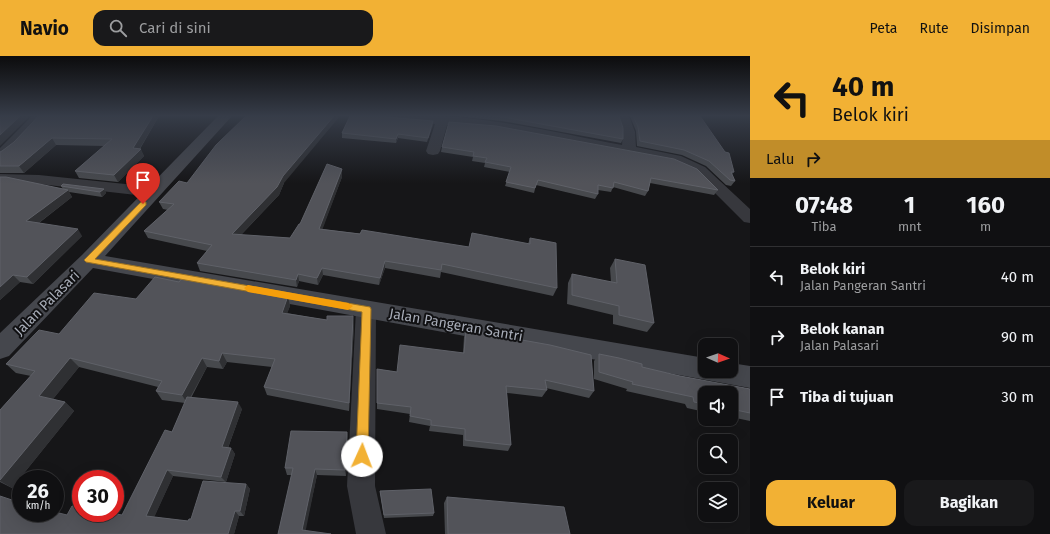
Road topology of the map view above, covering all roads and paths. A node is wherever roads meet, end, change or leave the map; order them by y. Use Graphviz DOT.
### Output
graph roads {
  1 [pos="18,138"];
  2 [pos="204,138"];
  3 [pos="437,138"];
  4 [pos="566,138"];
  5 [pos="629,138"];
  6 [pos="629,150"];
  7 [pos="433,151"];
  8 [pos="0,155"];
  9 [pos="0,178"];
  10 [pos="154,192"];
  11 [pos="750,218"];
  12 [pos="89,260"];
  13 [pos="366,309"];
  14 [pos="0,349"];
  15 [pos="698,369"];
  16 [pos="738,376"];
  17 [pos="750,378"];
  18 [pos="371,534"];
  1 -- 8 [label="street"];
  2 -- 10 [label="street, Jalan Palasari"];
  3 -- 7 [label="street"];
  4 -- 6 [label="street"];
  5 -- 6 [label="street"];
  6 -- 11 [label="street"];
  9 -- 10 [label="street"];
  10 -- 12 [label="street, Jalan Palasari"];
  12 -- 13 [label="street, Jalan Pangeran Santri"];
  12 -- 14 [label="street, Jalan Palasari"];
  13 -- 15 [label="street, Jalan Pangeran Santri"];
  13 -- 18 [label="street"];
  16 -- 17 [label="street"];
}
